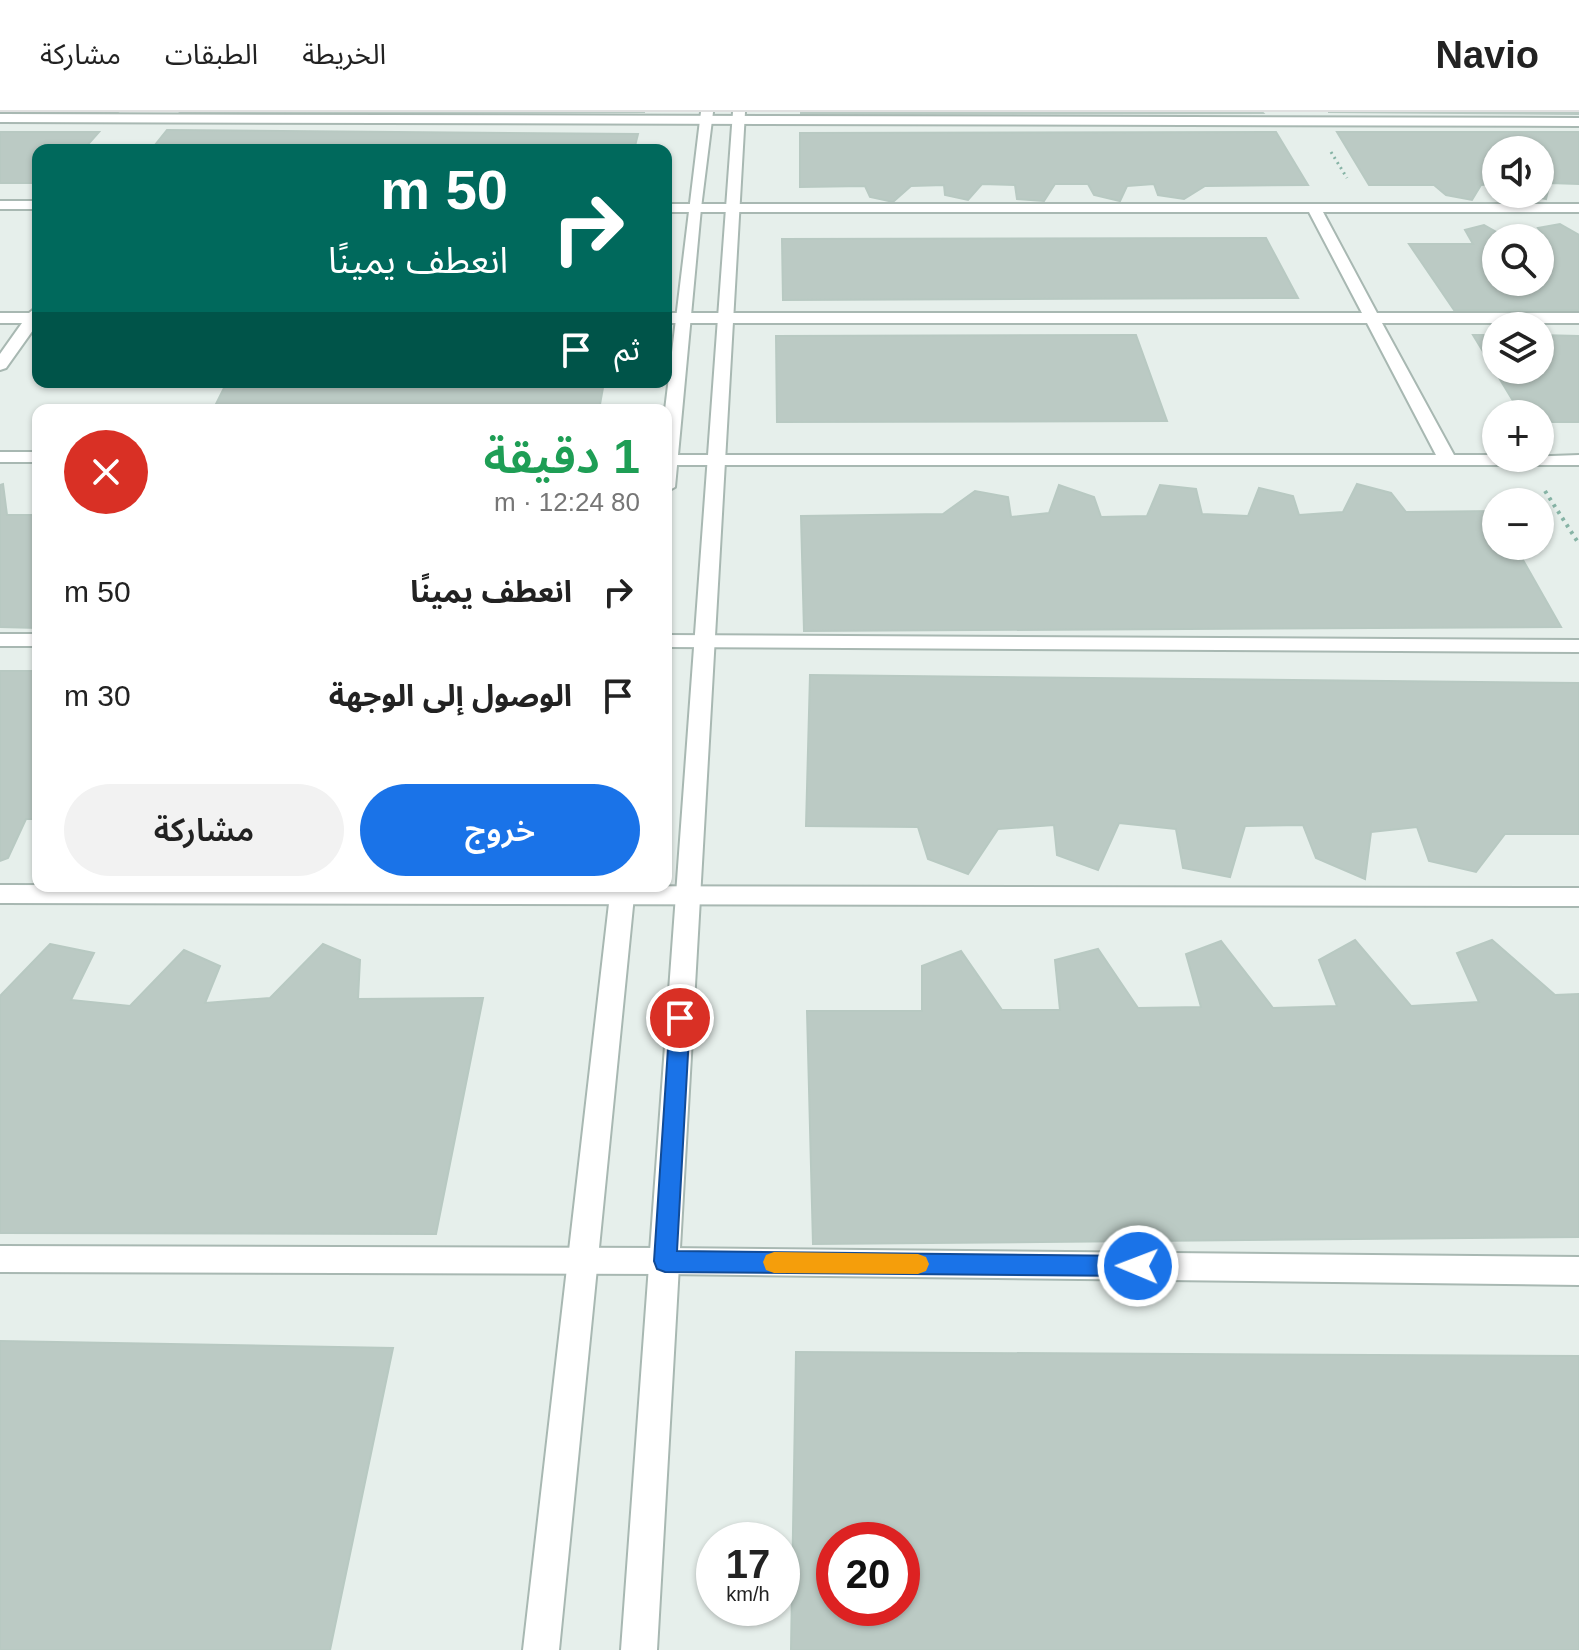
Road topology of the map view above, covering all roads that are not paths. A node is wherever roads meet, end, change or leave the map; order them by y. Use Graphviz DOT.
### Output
graph roads {
  1 [pos="706,116"];
  2 [pos="738,116"];
  3 [pos="0,118"];
  4 [pos="1579,122"];
  5 [pos="0,205"];
  6 [pos="32,205"];
  7 [pos="672,208"];
  8 [pos="694,208"];
  9 [pos="1579,208"];
  10 [pos="730,209"];
  11 [pos="1314,209"];
  12 [pos="32,315"];
  13 [pos="0,318"];
  14 [pos="672,318"];
  15 [pos="684,318"];
  16 [pos="725,318"];
  17 [pos="1372,318"];
  18 [pos="1579,318"];
  19 [pos="32,321"];
  20 [pos="0,365"];
  21 [pos="672,418"];
  22 [pos="0,457"];
  23 [pos="32,457"];
  24 [pos="672,460"];
  25 [pos="716,460"];
  26 [pos="1448,460"];
  27 [pos="1579,460"];
  28 [pos="0,640"];
  29 [pos="32,640"];
  30 [pos="672,641"];
  31 [pos="705,641"];
  32 [pos="1579,646"];
  33 [pos="311,892"];
  34 [pos="622,892"];
  35 [pos="644,892"];
  36 [pos="0,894"];
  37 [pos="688,896"];
  38 [pos="1579,897"];
  39 [pos="0,1259"];
  40 [pos="582,1261"];
  41 [pos="665,1261"];
  42 [pos="1579,1271"];
  43 [pos="541,1650"];
  44 [pos="639,1650"];
  1 -- 2 [label="street"];
  1 -- 3 [label="street"];
  1 -- 8 [label="street"];
  2 -- 4 [label="street"];
  2 -- 10 [label="street"];
  5 -- 6 [label="street"];
  7 -- 8 [label="street"];
  8 -- 10 [label="street"];
  8 -- 15 [label="street"];
  9 -- 11 [label="street"];
  10 -- 11 [label="street"];
  10 -- 16 [label="street"];
  11 -- 17 [label="street"];
  12 -- 13 [label="street"];
  14 -- 15 [label="street"];
  15 -- 16 [label="street"];
  15 -- 21 [label="street"];
  16 -- 17 [label="street"];
  16 -- 25 [label="street"];
  17 -- 18 [label="street"];
  17 -- 26 [label="street"];
  19 -- 20 [label="street"];
  22 -- 23 [label="street"];
  24 -- 25 [label="street"];
  25 -- 26 [label="street"];
  25 -- 31 [label="street"];
  26 -- 27 [label="street"];
  28 -- 29 [label="street"];
  30 -- 31 [label="street"];
  31 -- 32 [label="street"];
  31 -- 37 [label="street"];
  33 -- 36 [label="street"];
  34 -- 40 [label="street"];
  35 -- 37 [label="street"];
  37 -- 38 [label="street"];
  37 -- 41 [label="street"];
  39 -- 40 [label="street"];
  40 -- 41 [label="street"];
  40 -- 43 [label="street"];
  41 -- 42 [label="street"];
  41 -- 44 [label="street"];
}
